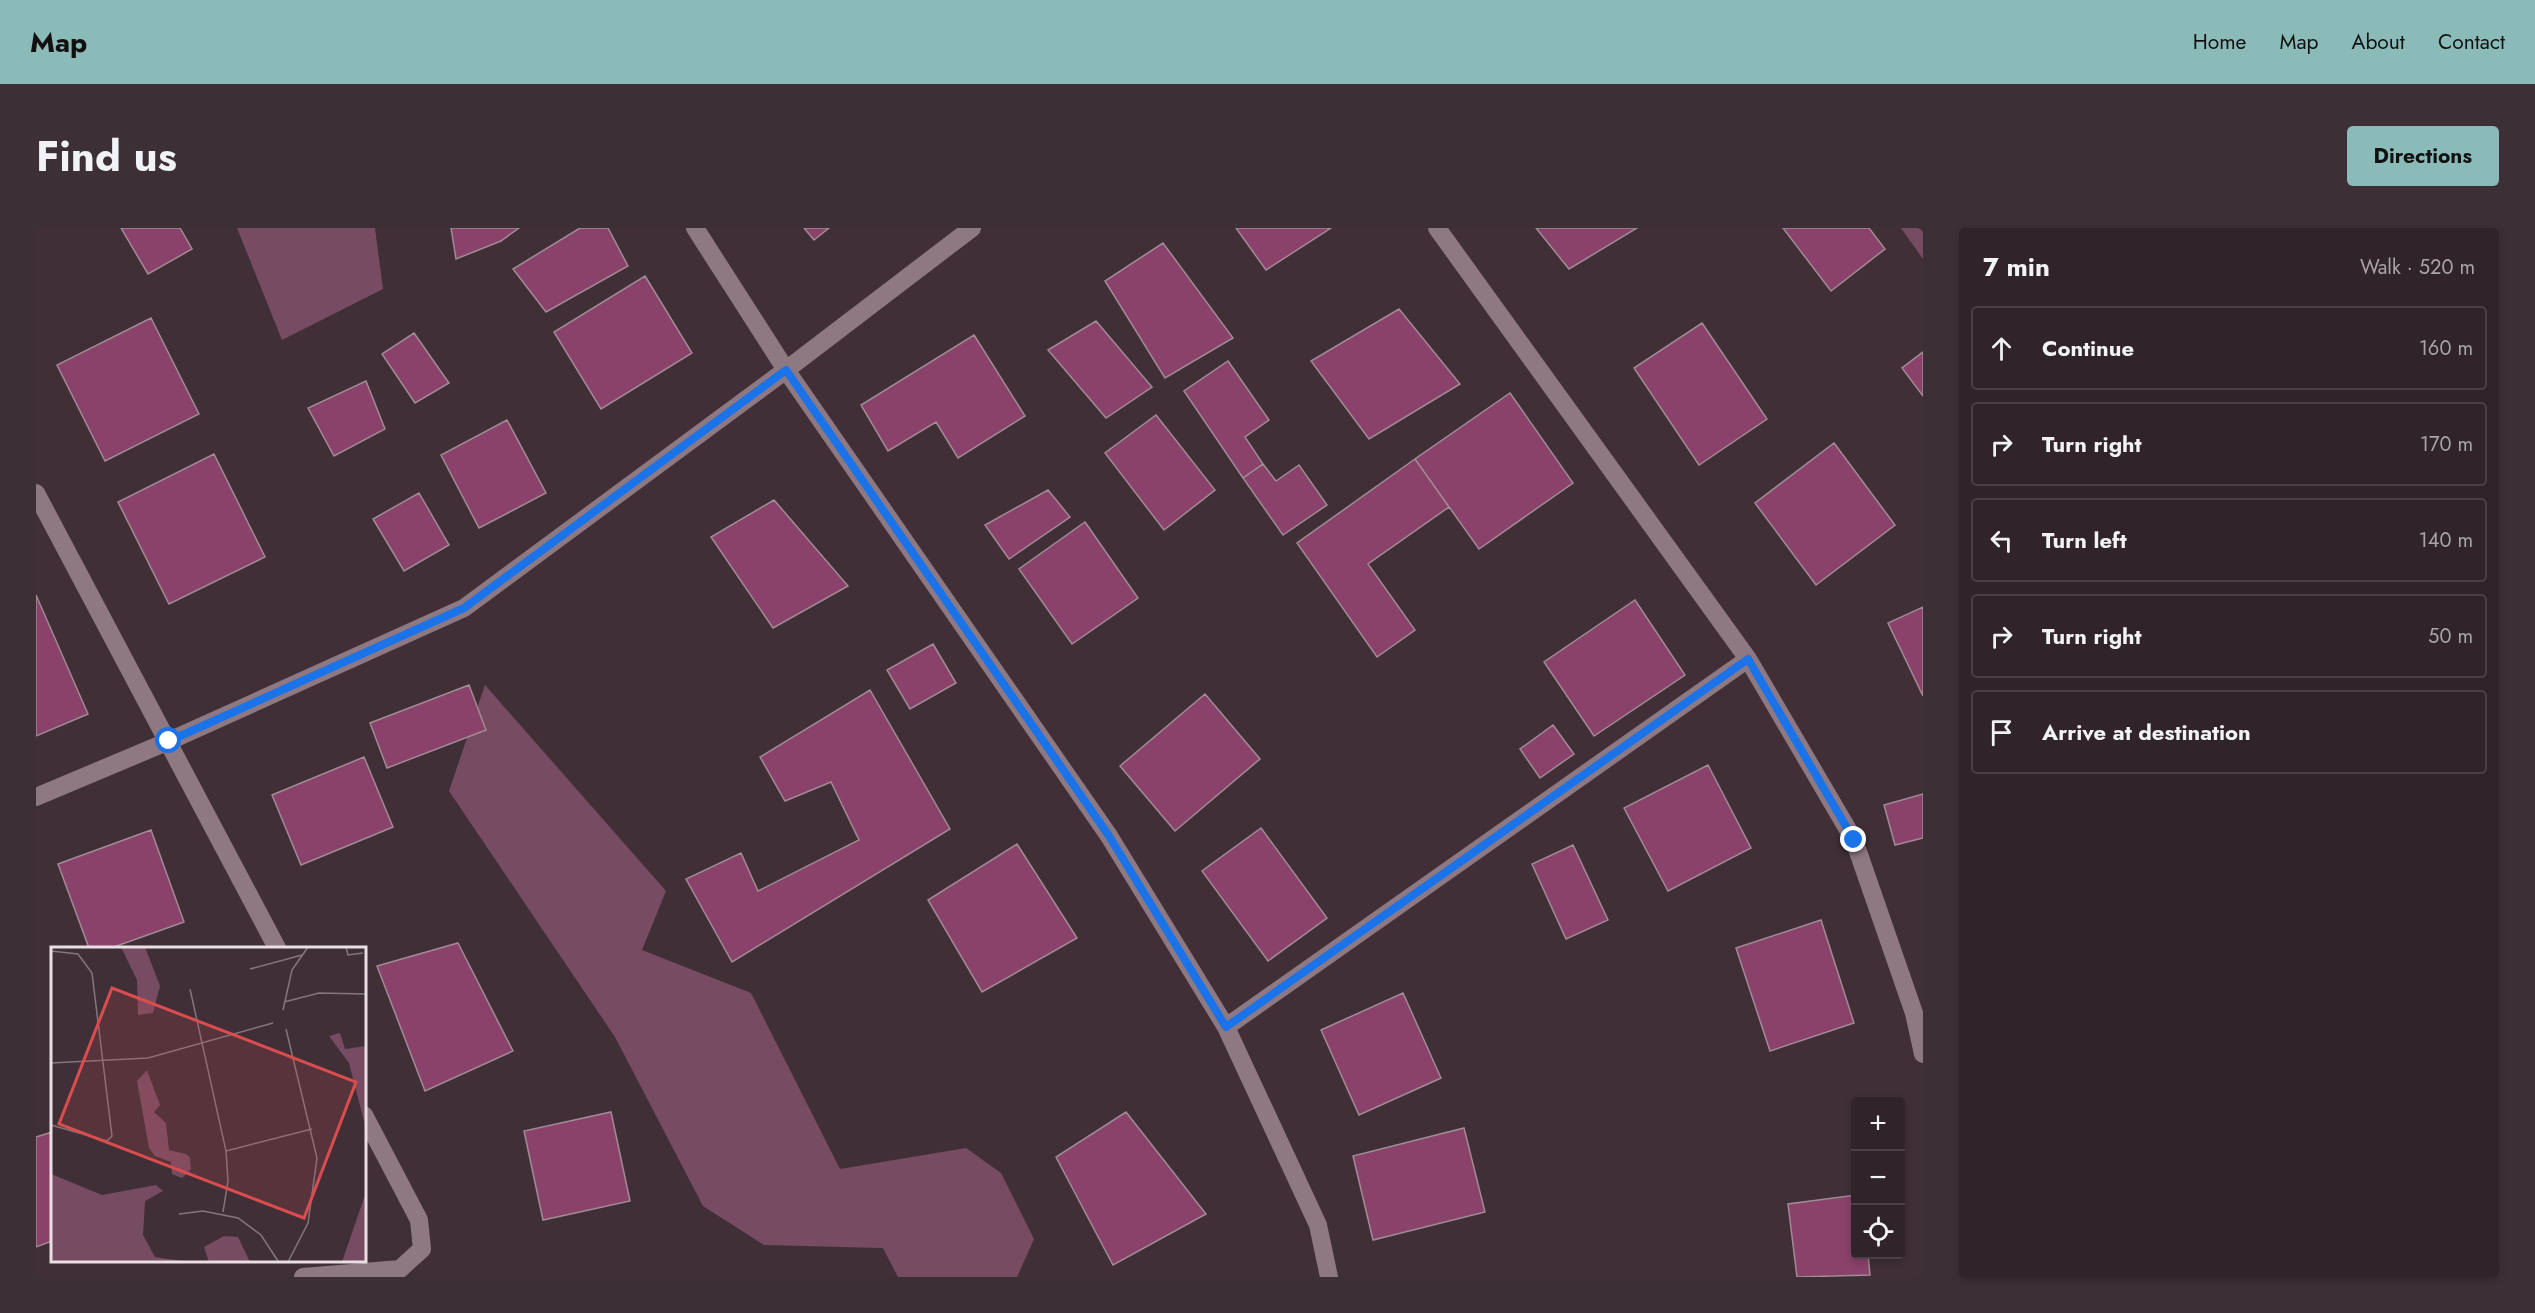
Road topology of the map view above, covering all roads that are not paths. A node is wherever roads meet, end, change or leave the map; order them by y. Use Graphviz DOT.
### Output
graph roads {
  1 [pos="695,228"];
  2 [pos="972,228"];
  3 [pos="1437,228"];
  4 [pos="786,370"];
  5 [pos="36,493"];
  6 [pos="1748,659"];
  7 [pos="169,741"];
  8 [pos="36,797"];
  9 [pos="277,947"];
  10 [pos="1226,1027"];
  11 [pos="1923,1054"];
  12 [pos="366,1119"];
  13 [pos="303,1277"];
  14 [pos="1329,1277"];
  1 -- 4 [label="street"];
  2 -- 4 [label="street"];
  3 -- 6 [label="street"];
  4 -- 7 [label="street"];
  4 -- 10 [label="street"];
  5 -- 7 [label="street"];
  6 -- 10 [label="street"];
  6 -- 11 [label="street"];
  7 -- 8 [label="street"];
  7 -- 9 [label="street"];
  10 -- 14 [label="street"];
  12 -- 13 [label="street"];
}
